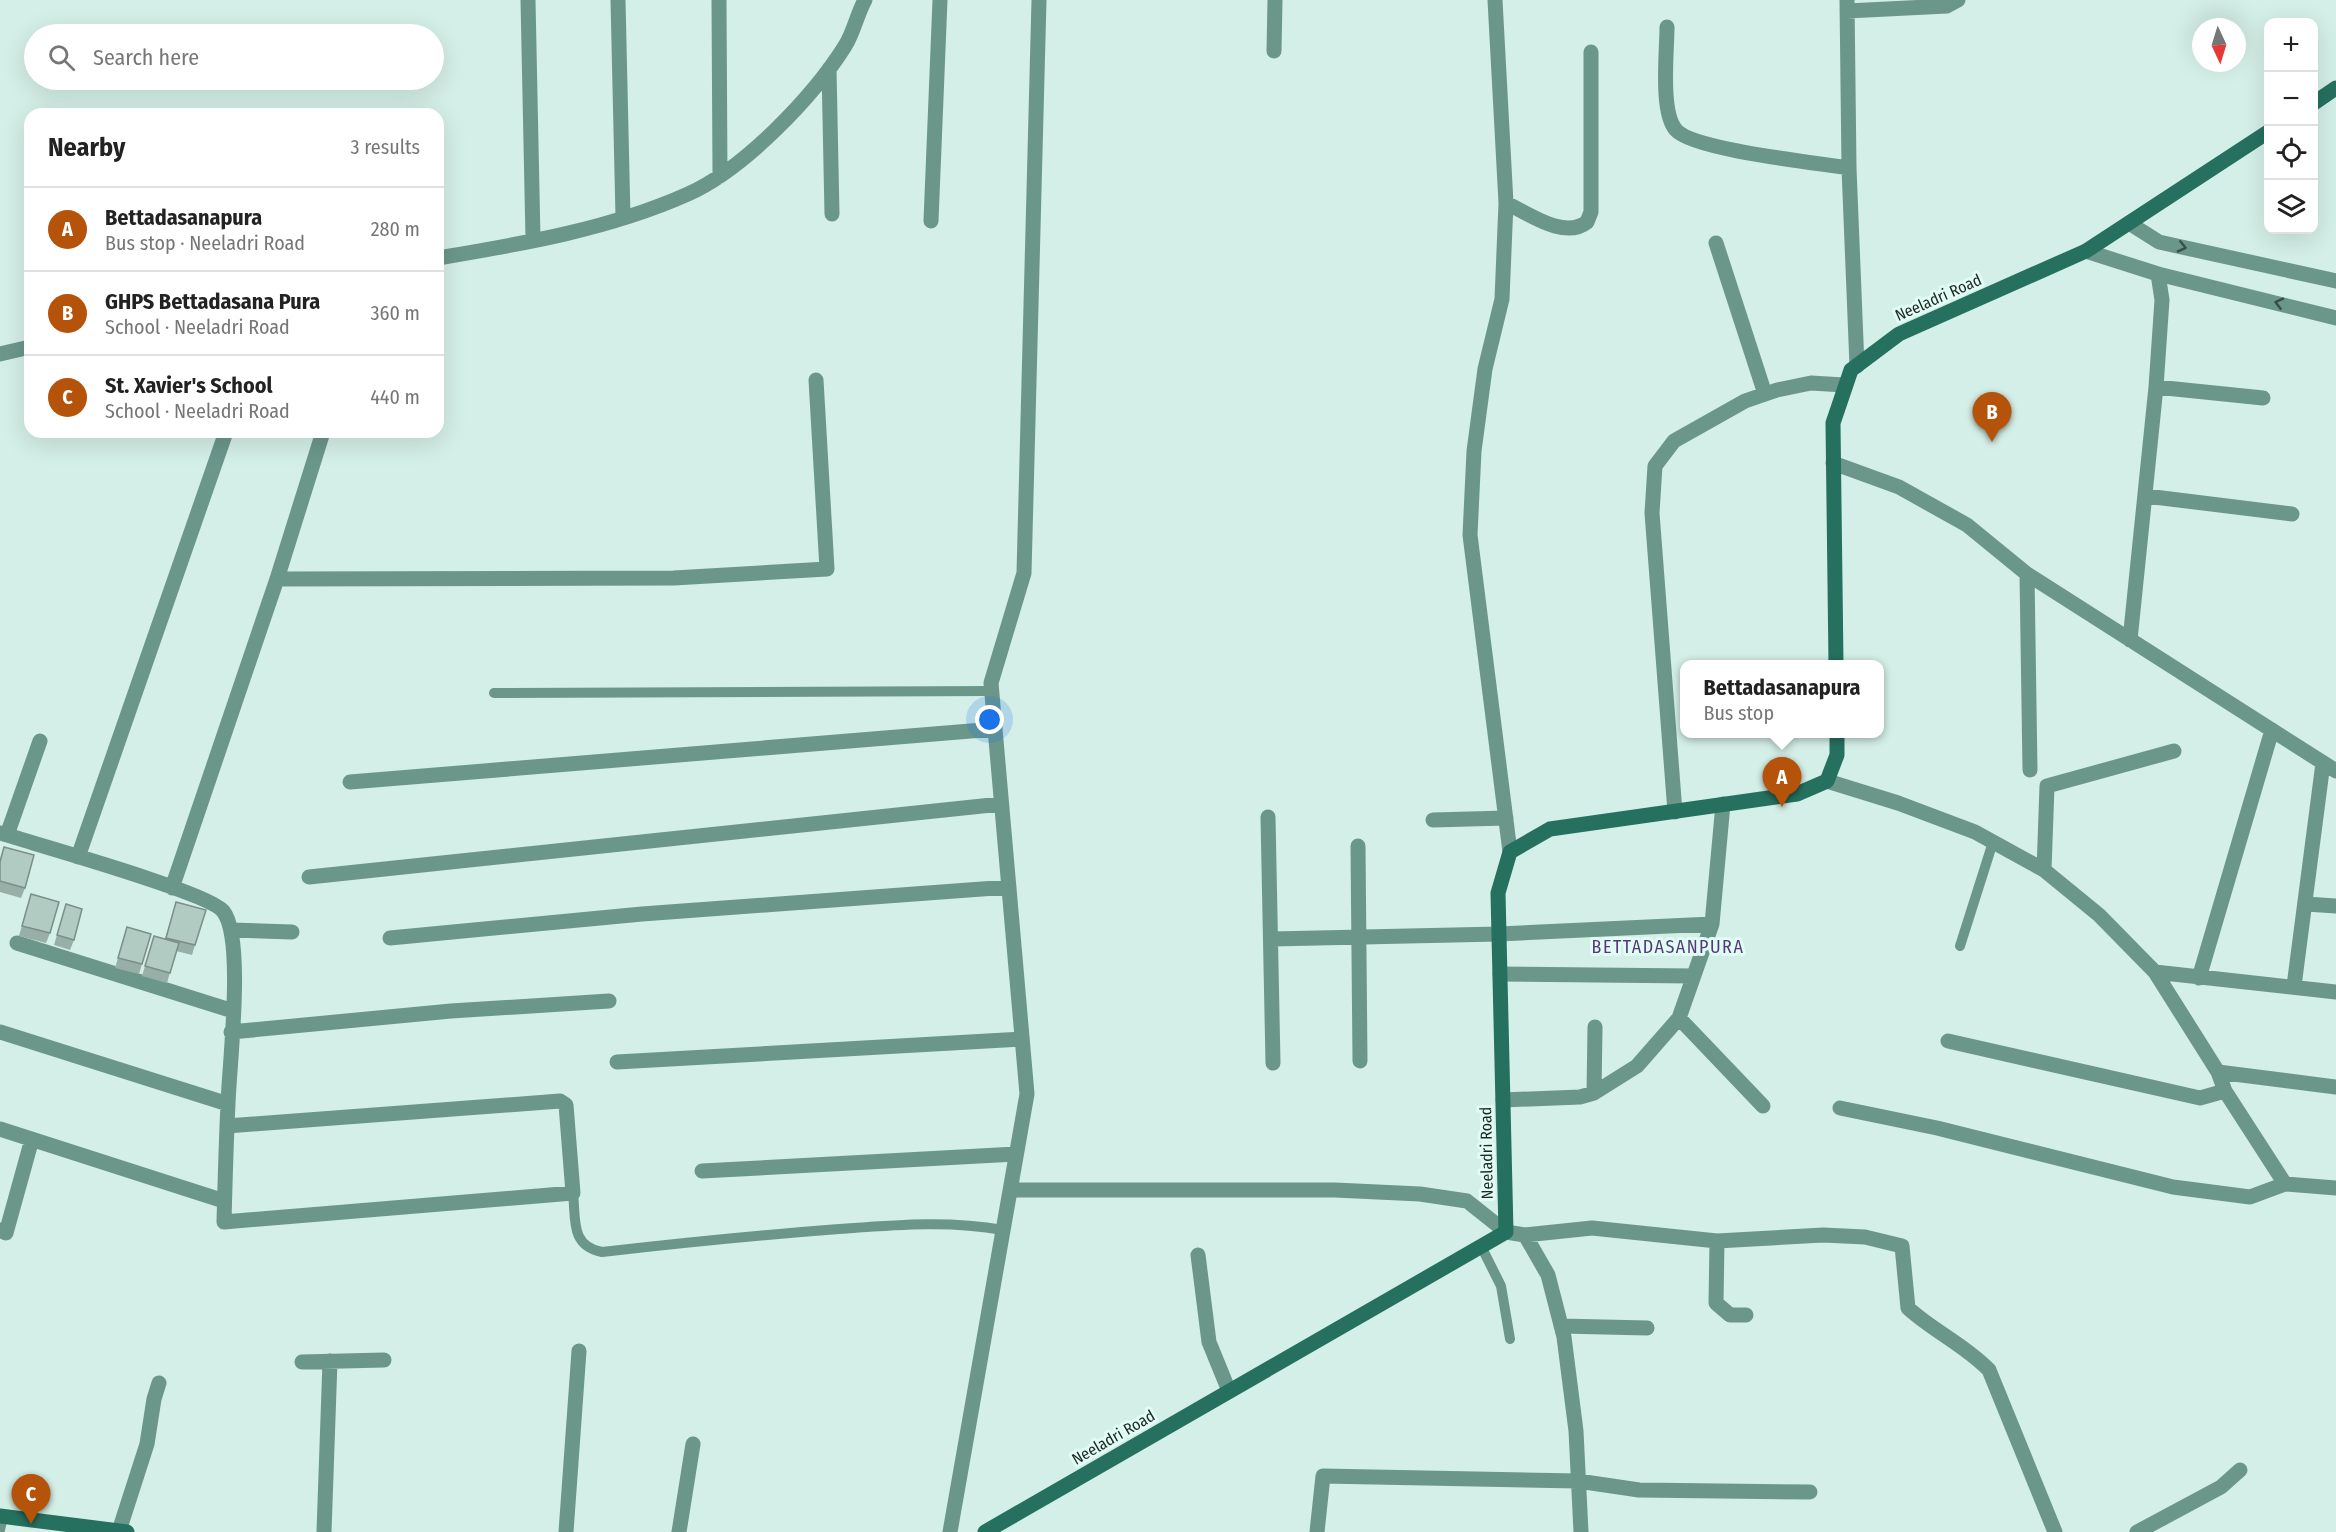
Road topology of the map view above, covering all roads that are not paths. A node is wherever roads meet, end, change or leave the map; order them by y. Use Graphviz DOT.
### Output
graph roads {
  1 [pos="528,0"];
  2 [pos="618,0"];
  3 [pos="719,0"];
  4 [pos="865,0"];
  5 [pos="940,0"];
  6 [pos="1039,0"];
  7 [pos="1275,0"];
  8 [pos="1495,0"];
  9 [pos="1958,0"];
  10 [pos="1847,5"];
  11 [pos="1667,27"];
  12 [pos="1274,51"];
  13 [pos="1591,52"];
  14 [pos="829,69"];
  15 [pos="2336,88"];
  16 [pos="2318,99"];
  17 [pos="2264,135"];
  18 [pos="1849,168"];
  19 [pos="720,176"];
  20 [pos="1506,203"];
  21 [pos="832,214"];
  22 [pos="623,217"];
  23 [pos="931,221"];
  24 [pos="2129,223"];
  25 [pos="533,239"];
  26 [pos="1716,243"];
  27 [pos="2086,251"];
  28 [pos="444,257"];
  29 [pos="2158,274"];
  30 [pos="2336,281"];
  31 [pos="2336,318"];
  32 [pos="24,348"];
  33 [pos="0,354"];
  34 [pos="1857,366"];
  35 [pos="816,380"];
  36 [pos="1844,386"];
  37 [pos="2156,387"];
  38 [pos="1765,394"];
  39 [pos="2263,398"];
  40 [pos="224,438"];
  41 [pos="321,438"];
  42 [pos="1833,463"];
  43 [pos="2146,496"];
  44 [pos="2292,514"];
  45 [pos="2027,574"];
  46 [pos="277,579"];
  47 [pos="2130,640"];
  48 [pos="1836,660"];
  49 [pos="991,691"];
  50 [pos="494,693"];
  51 [pos="995,729"];
  52 [pos="2272,730"];
  53 [pos="1837,738"];
  54 [pos="40,741"];
  55 [pos="2174,751"];
  56 [pos="2330,767"];
  57 [pos="2030,770"];
  58 [pos="1827,781"];
  59 [pos="350,782"];
  60 [pos="1001,804"];
  61 [pos="1723,804"];
  62 [pos="1675,812"];
  63 [pos="1268,817"];
  64 [pos="1506,819"];
  65 [pos="1433,820"];
  66 [pos="4,834"];
  67 [pos="1993,842"];
  68 [pos="1358,846"];
  69 [pos="1510,852"];
  70 [pos="78,857"];
  71 [pos="2044,870"];
  72 [pos="309,877"];
  73 [pos="1009,887"];
  74 [pos="172,888"];
  75 [pos="2306,904"];
  76 [pos="2336,906"];
  77 [pos="1712,924"];
  78 [pos="231,930"];
  79 [pos="292,932"];
  80 [pos="1499,934"];
  81 [pos="390,938"];
  82 [pos="1361,938"];
  83 [pos="1272,939"];
  84 [pos="18,943"];
  85 [pos="1960,946"];
  86 [pos="2155,972"];
  87 [pos="1500,974"];
  88 [pos="1693,976"];
  89 [pos="2199,978"];
  90 [pos="2294,986"];
  91 [pos="2336,992"];
  92 [pos="609,1001"];
  93 [pos="232,1011"];
  94 [pos="1678,1018"];
  95 [pos="1595,1027"];
  96 [pos="0,1032"];
  97 [pos="231,1032"];
  98 [pos="1022,1039"];
  99 [pos="1948,1041"];
  100 [pos="1360,1061"];
  101 [pos="617,1062"];
  102 [pos="1274,1063"];
  103 [pos="2218,1072"];
  104 [pos="2336,1087"];
  105 [pos="2225,1091"];
  106 [pos="1594,1093"];
  107 [pos="1503,1100"];
  108 [pos="228,1104"];
  109 [pos="1763,1107"];
  110 [pos="1840,1108"];
  111 [pos="227,1126"];
  112 [pos="0,1129"];
  113 [pos="32,1139"];
  114 [pos="1016,1154"];
  115 [pos="702,1171"];
  116 [pos="2285,1184"];
  117 [pos="2336,1188"];
  118 [pos="1010,1190"];
  119 [pos="573,1193"];
  120 [pos="224,1201"];
  121 [pos="0,1230"];
  122 [pos="1003,1230"];
  123 [pos="1506,1232"];
  124 [pos="1525,1235"];
  125 [pos="1717,1241"];
  126 [pos="1481,1246"];
  127 [pos="1198,1255"];
  128 [pos="1746,1315"];
  129 [pos="1562,1326"];
  130 [pos="1647,1328"];
  131 [pos="1510,1339"];
  132 [pos="579,1351"];
  133 [pos="384,1360"];
  134 [pos="330,1361"];
  135 [pos="302,1362"];
  136 [pos="159,1383"];
  137 [pos="1229,1391"];
  138 [pos="693,1444"];
  139 [pos="2240,1470"];
  140 [pos="1578,1481"];
  141 [pos="1810,1492"];
  142 [pos="1,1521"];
  143 [pos="123,1531"];
  144 [pos="324,1532"];
  145 [pos="566,1532"];
  146 [pos="679,1532"];
  147 [pos="950,1532"];
  148 [pos="985,1532"];
  149 [pos="1317,1532"];
  150 [pos="1581,1532"];
  151 [pos="2055,1532"];
  152 [pos="2137,1532"];
  1 -- 25 [label="street"];
  2 -- 22 [label="street"];
  3 -- 19 [label="street"];
  4 -- 14 [label="street"];
  5 -- 23 [label="street"];
  6 -- 49 [label="street"];
  7 -- 12 [label="street"];
  8 -- 20 [label="street"];
  9 -- 10 [label="street"];
  10 -- 18 [label="street"];
  11 -- 18 [label="street"];
  13 -- 20 [label="street"];
  14 -- 19 [label="street"];
  14 -- 21 [label="street"];
  15 -- 16 [label="main road"];
  17 -- 24 [label="main road, Neeladri Road"];
  18 -- 34 [label="street"];
  19 -- 22 [label="street"];
  20 -- 64 [label="street"];
  22 -- 25 [label="street"];
  24 -- 27 [label="main road, Neeladri Road"];
  24 -- 30 [label="street, one-way"];
  25 -- 28 [label="street"];
  26 -- 38 [label="street"];
  27 -- 29 [label="street"];
  27 -- 34 [label="main road, Neeladri Road"];
  31 -- 29 [label="street, one-way"];
  29 -- 37 [label="street"];
  32 -- 33 [label="street"];
  34 -- 36 [label="main road, Neeladri Road"];
  35 -- 46 [label="street"];
  36 -- 38 [label="street"];
  36 -- 42 [label="main road, Neeladri Road"];
  37 -- 39 [label="street"];
  37 -- 43 [label="street"];
  38 -- 62 [label="street"];
  40 -- 70 [label="street"];
  41 -- 46 [label="street"];
  42 -- 45 [label="street"];
  42 -- 48 [label="main road, Neeladri Road"];
  43 -- 44 [label="street"];
  43 -- 47 [label="street"];
  45 -- 47 [label="street"];
  45 -- 57 [label="street"];
  46 -- 74 [label="street"];
  47 -- 52 [label="street"];
  49 -- 50 [label="lane"];
  49 -- 51 [label="street"];
  51 -- 59 [label="street"];
  51 -- 60 [label="street"];
  52 -- 56 [label="street"];
  52 -- 89 [label="street"];
  53 -- 58 [label="main road"];
  54 -- 66 [label="street"];
  55 -- 71 [label="street"];
  56 -- 75 [label="street"];
  58 -- 61 [label="main road"];
  58 -- 67 [label="street"];
  60 -- 72 [label="street"];
  60 -- 73 [label="street"];
  61 -- 62 [label="main road"];
  61 -- 77 [label="street"];
  62 -- 69 [label="main road"];
  63 -- 83 [label="street"];
  64 -- 65 [label="street"];
  64 -- 69 [label="street"];
  66 -- 70 [label="street"];
  67 -- 71 [label="street"];
  67 -- 85 [label="lane"];
  68 -- 82 [label="street"];
  69 -- 80 [label="main road, Neeladri Road"];
  70 -- 74 [label="street"];
  71 -- 86 [label="street"];
  73 -- 81 [label="street"];
  73 -- 98 [label="street"];
  74 -- 78 [label="street"];
  75 -- 76 [label="street"];
  75 -- 90 [label="street"];
  77 -- 80 [label="street"];
  77 -- 88 [label="street"];
  78 -- 79 [label="street"];
  78 -- 93 [label="street"];
  80 -- 82 [label="street"];
  80 -- 87 [label="main road, Neeladri Road"];
  82 -- 83 [label="street"];
  82 -- 100 [label="street"];
  83 -- 102 [label="street"];
  84 -- 93 [label="street"];
  86 -- 89 [label="street"];
  86 -- 103 [label="street"];
  87 -- 88 [label="street"];
  87 -- 107 [label="main road, Neeladri Road"];
  88 -- 94 [label="street"];
  89 -- 90 [label="street"];
  90 -- 91 [label="street"];
  92 -- 97 [label="street"];
  93 -- 97 [label="street"];
  94 -- 106 [label="street"];
  94 -- 109 [label="street"];
  95 -- 106 [label="street"];
  96 -- 108 [label="street"];
  97 -- 108 [label="street"];
  98 -- 101 [label="street"];
  98 -- 114 [label="street"];
  99 -- 105 [label="street"];
  103 -- 104 [label="street"];
  103 -- 105 [label="street"];
  105 -- 116 [label="street"];
  106 -- 107 [label="street"];
  107 -- 123 [label="main road, Neeladri Road"];
  108 -- 111 [label="street"];
  110 -- 116 [label="street"];
  111 -- 119 [label="street"];
  111 -- 120 [label="street"];
  112 -- 113 [label="street"];
  113 -- 120 [label="street"];
  113 -- 121 [label="street"];
  114 -- 115 [label="street"];
  114 -- 118 [label="street"];
  116 -- 117 [label="street"];
  118 -- 122 [label="street"];
  118 -- 123 [label="street"];
  119 -- 120 [label="street"];
  119 -- 122 [label="lane"];
  122 -- 147 [label="street"];
  123 -- 124 [label="street"];
  123 -- 126 [label="main road, Neeladri Road"];
  124 -- 125 [label="street"];
  124 -- 129 [label="street"];
  125 -- 128 [label="street"];
  125 -- 151 [label="street"];
  126 -- 131 [label="lane"];
  126 -- 137 [label="main road, Neeladri Road"];
  127 -- 137 [label="street"];
  129 -- 130 [label="street"];
  129 -- 140 [label="street"];
  132 -- 145 [label="street"];
  133 -- 134 [label="street"];
  134 -- 135 [label="street"];
  134 -- 144 [label="street"];
  136 -- 143 [label="street"];
  137 -- 148 [label="main road, Neeladri Road"];
  138 -- 146 [label="street"];
  139 -- 152 [label="street"];
  140 -- 141 [label="street"];
  140 -- 149 [label="street"];
  140 -- 150 [label="street"];
  142 -- 143 [label="main road"];
}
